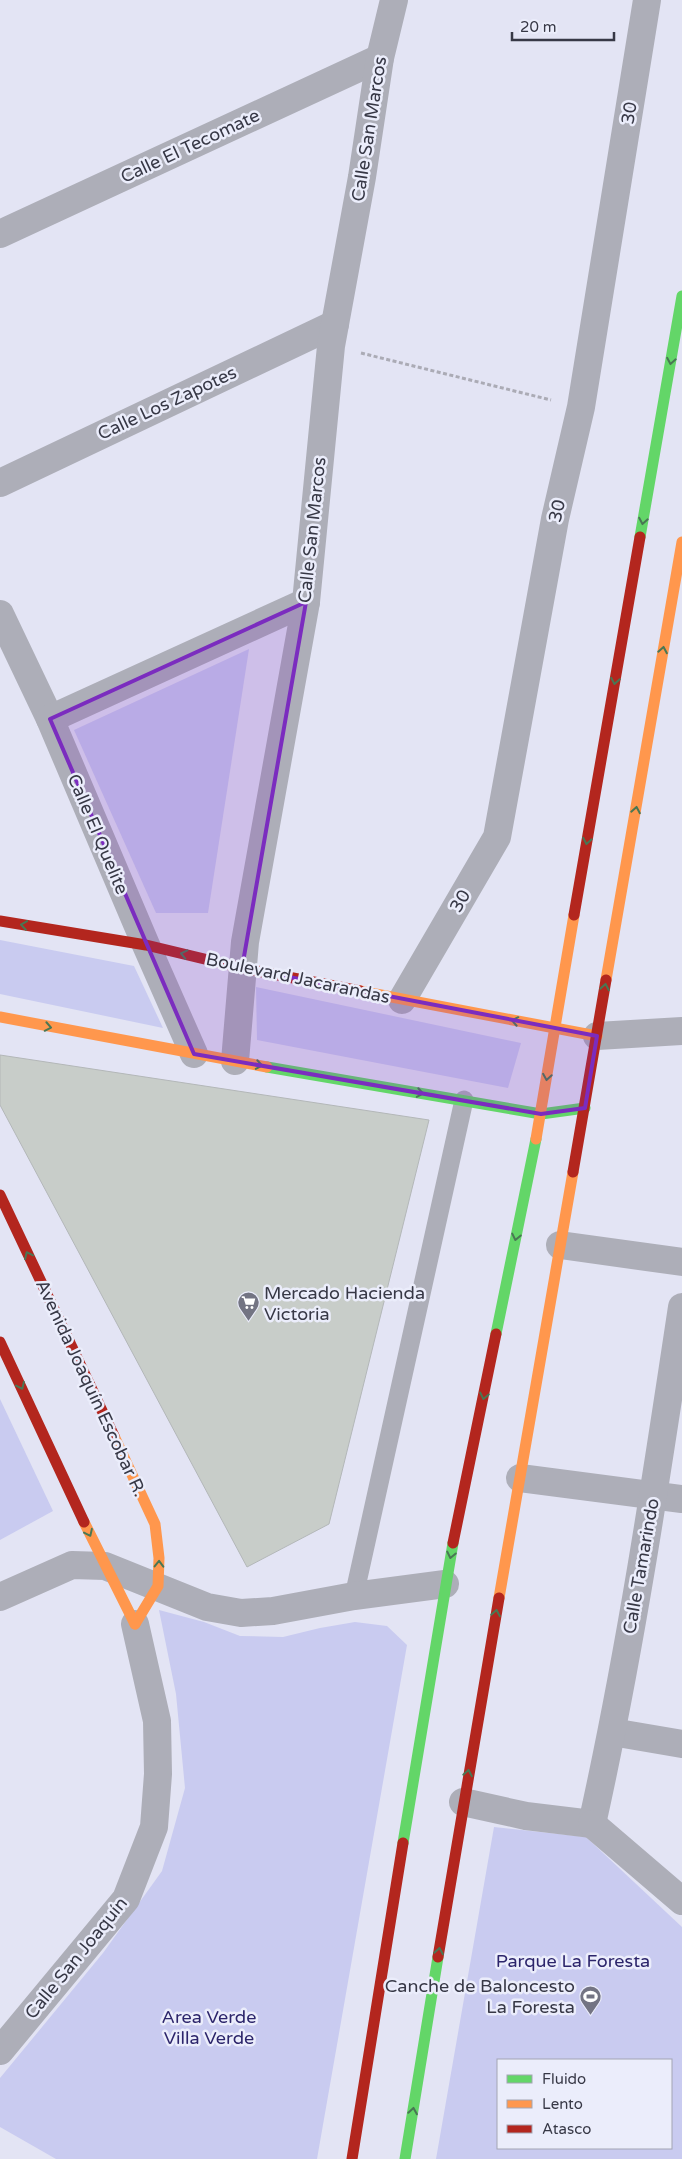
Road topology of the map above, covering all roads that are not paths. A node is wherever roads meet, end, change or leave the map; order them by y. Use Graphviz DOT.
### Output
graph roads {
  1 [pos="394,0"];
  2 [pos="647,0"];
  3 [pos="380,58"];
  4 [pos="0,234"];
  5 [pos="682,296"];
  6 [pos="333,335"];
  7 [pos="0,483"];
  8 [pos="682,542"];
  9 [pos="306,602"];
  10 [pos="0,614"];
  11 [pos="50,719"];
  12 [pos="0,921"];
  13 [pos="146,945"];
  14 [pos="242,968"];
  15 [pos="402,1000"];
  16 [pos="0,1018"];
  17 [pos="554,1029"];
  18 [pos="682,1031"];
  19 [pos="597,1036"];
  20 [pos="194,1054"];
  21 [pos="235,1061"];
  22 [pos="464,1100"];
  23 [pos="584,1108"];
  24 [pos="541,1114"];
  25 [pos="0,1195"];
  26 [pos="560,1245"];
  27 [pos="682,1262"];
  28 [pos="682,1306"];
  29 [pos="0,1342"];
  30 [pos="520,1478"];
  31 [pos="654,1494"];
  32 [pos="682,1498"];
  33 [pos="105,1566"];
  34 [pos="445,1584"];
  35 [pos="158,1586"];
  36 [pos="354,1596"];
  37 [pos="0,1597"];
  38 [pos="135,1624"];
  39 [pos="612,1732"];
  40 [pos="682,1744"];
  41 [pos="463,1802"];
  42 [pos="592,1824"];
  43 [pos="682,1902"];
  44 [pos="0,2051"];
  45 [pos="352,2159"];
  46 [pos="405,2159"];
  1 -- 3 [label="street, Calle San Marcos"];
  2 -- 15 [label="street, 30"];
  3 -- 4 [label="street, Calle El Tecomate"];
  3 -- 6 [label="street, Calle San Marcos"];
  5 -- 17 [label="main road, one-way"];
  6 -- 7 [label="street, Calle Los Zapotes"];
  6 -- 9 [label="street, Calle San Marcos"];
  19 -- 8 [label="main road, one-way"];
  9 -- 11 [label="street"];
  9 -- 14 [label="street, Calle San Marcos"];
  10 -- 11 [label="street, Calle El Quelite"];
  11 -- 13 [label="street, Calle El Quelite"];
  13 -- 12 [label="main road, Boulevard Jacarandas, one-way"];
  14 -- 13 [label="main road, Boulevard Jacarandas, one-way"];
  13 -- 20 [label="street, Calle El Quelite"];
  14 -- 15 [label="main road, Boulevard Jacarandas"];
  14 -- 21 [label="street, Calle San Marcos"];
  17 -- 15 [label="main road, Boulevard Jacarandas, one-way"];
  16 -- 20 [label="main road, one-way"];
  17 -- 19 [label="main road, Boulevard Jacarandas"];
  17 -- 24 [label="main road, one-way"];
  18 -- 19 [label="street"];
  19 -- 23 [label="main road"];
  20 -- 21 [label="main road"];
  21 -- 22 [label="main road, one-way"];
  22 -- 24 [label="main road"];
  22 -- 36 [label="lane"];
  23 -- 24 [label="main road"];
  23 -- 26 [label="main road"];
  24 -- 34 [label="main road, one-way"];
  35 -- 25 [label="main road, Avenida Joaquín Escobar R., one-way"];
  26 -- 27 [label="street"];
  26 -- 30 [label="main road"];
  28 -- 31 [label="street, Calle Tamarindo"];
  29 -- 33 [label="main road, one-way"];
  30 -- 31 [label="street"];
  41 -- 30 [label="main road, one-way"];
  31 -- 32 [label="street"];
  31 -- 39 [label="street, Calle Tamarindo"];
  33 -- 35 [label="street"];
  33 -- 37 [label="street"];
  33 -- 38 [label="main road"];
  34 -- 36 [label="street"];
  34 -- 45 [label="main road"];
  35 -- 36 [label="street"];
  35 -- 38 [label="main road, Avenida Joaquín Escobar R."];
  38 -- 44 [label="street, Calle San Joaquín"];
  39 -- 40 [label="street"];
  39 -- 42 [label="street, Calle Tamarindo"];
  41 -- 42 [label="street"];
  46 -- 41 [label="main road, one-way"];
  42 -- 43 [label="street"];
}
